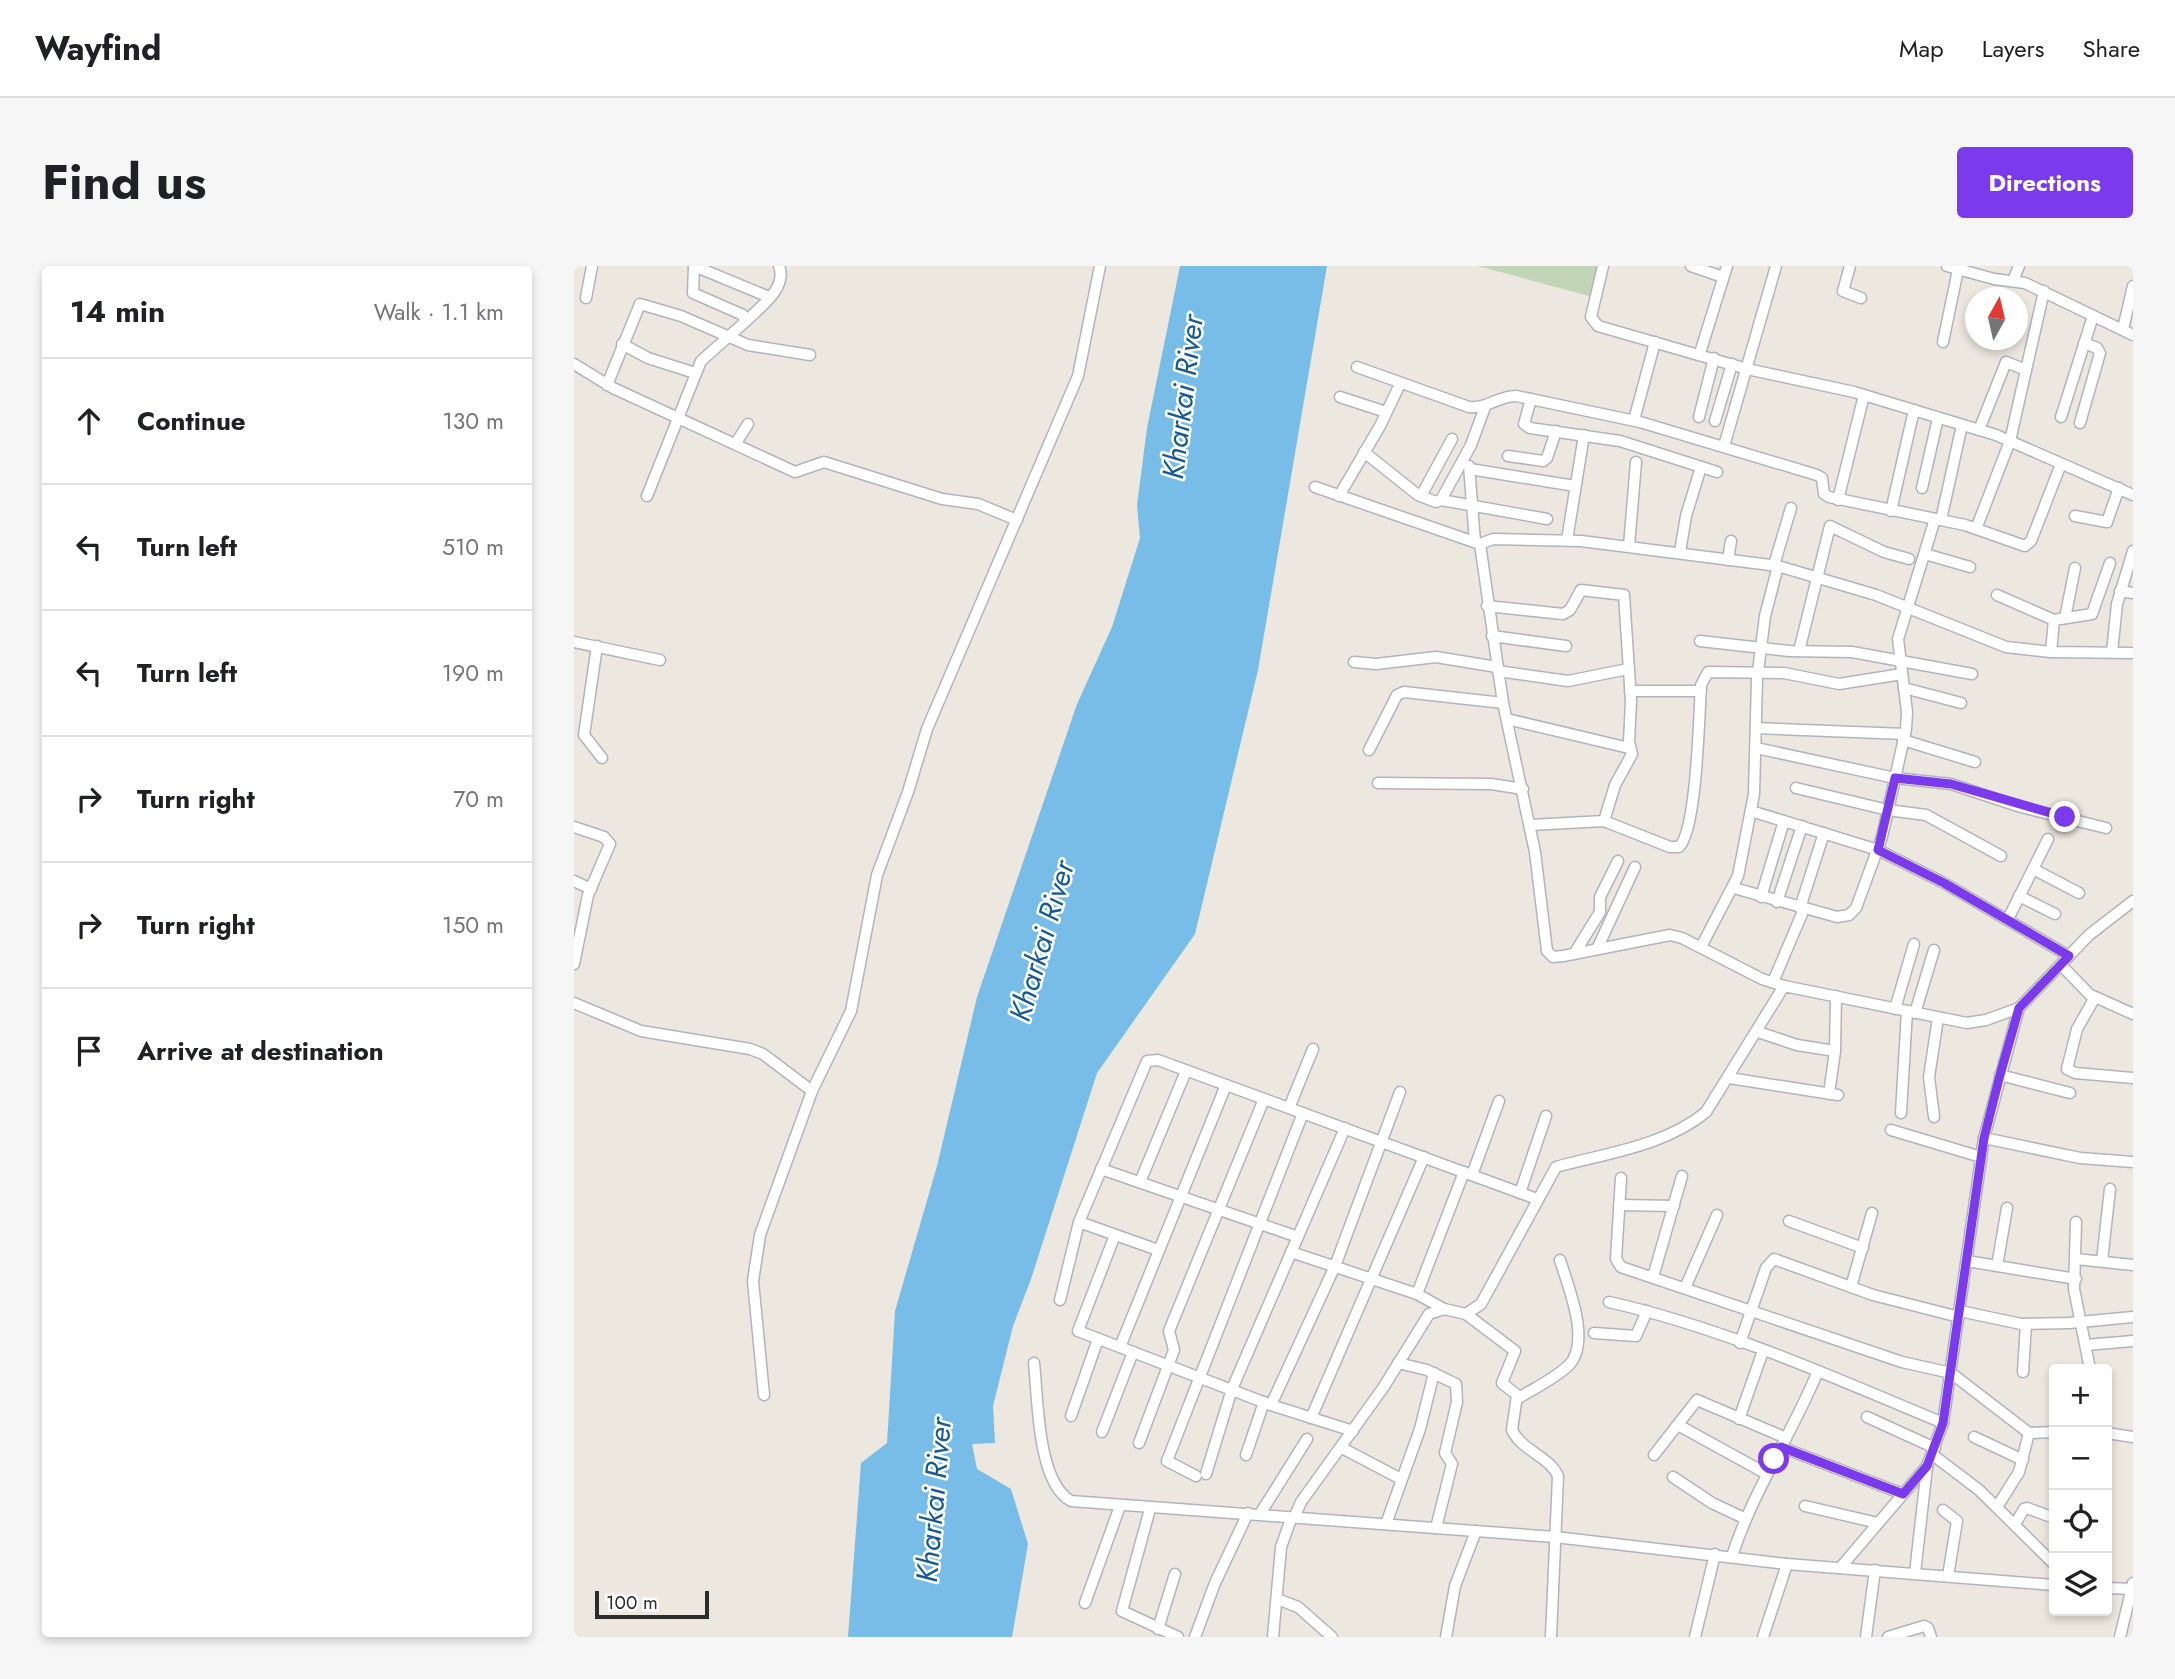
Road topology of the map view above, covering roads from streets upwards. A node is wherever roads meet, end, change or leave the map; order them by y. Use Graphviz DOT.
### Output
graph roads {
  1 [pos="592,266"];
  2 [pos="694,266"];
  3 [pos="767,266"];
  4 [pos="1100,266"];
  5 [pos="1603,266"];
  6 [pos="1691,266"];
  7 [pos="1727,266"];
  8 [pos="1776,266"];
  9 [pos="1850,266"];
  10 [pos="1947,266"];
  11 [pos="2019,266"];
  12 [pos="779,267"];
  13 [pos="1958,270"];
  14 [pos="1723,277"];
  15 [pos="2013,281"];
  16 [pos="2133,286"];
  17 [pos="2044,291"];
  18 [pos="769,297"];
  19 [pos="586,298"];
  20 [pos="1861,299"];
  21 [pos="2093,316"];
  22 [pos="745,322"];
  23 [pos="2123,328"];
  24 [pos="2133,335"];
  25 [pos="728,337"];
  26 [pos="1656,342"];
  27 [pos="1943,342"];
  28 [pos="2084,343"];
  29 [pos="622,344"];
  30 [pos="1700,353"];
  31 [pos="810,355"];
  32 [pos="1714,358"];
  33 [pos="1732,364"];
  34 [pos="574,365"];
  35 [pos="1357,367"];
  36 [pos="1747,369"];
  37 [pos="2026,370"];
  38 [pos="695,373"];
  39 [pos="1400,384"];
  40 [pos="607,385"];
  41 [pos="1864,395"];
  42 [pos="1340,397"];
  43 [pos="1531,399"];
  44 [pos="1485,407"];
  45 [pos="1914,410"];
  46 [pos="1386,412"];
  47 [pos="1699,417"];
  48 [pos="2061,417"];
  49 [pos="677,418"];
  50 [pos="1938,418"];
  51 [pos="1634,420"];
  52 [pos="1715,421"];
  53 [pos="2080,423"];
  54 [pos="748,424"];
  55 [pos="1962,425"];
  56 [pos="1979,430"];
  57 [pos="1556,431"];
  58 [pos="1584,435"];
  59 [pos="1452,439"];
  60 [pos="2010,441"];
  61 [pos="736,443"];
  62 [pos="1724,446"];
  63 [pos="1364,452"];
  64 [pos="1507,456"];
  65 [pos="1464,459"];
  66 [pos="1636,462"];
  67 [pos="2061,464"];
  68 [pos="1701,467"];
  69 [pos="1470,469"];
  70 [pos="1717,472"];
  71 [pos="1315,486"];
  72 [pos="1574,486"];
  73 [pos="1923,488"];
  74 [pos="2119,488"];
  75 [pos="2133,495"];
  76 [pos="647,496"];
  77 [pos="1339,496"];
  78 [pos="1420,496"];
  79 [pos="1838,499"];
  80 [pos="1441,500"];
  81 [pos="1473,505"];
  82 [pos="1791,508"];
  83 [pos="1891,511"];
  84 [pos="2075,516"];
  85 [pos="1547,519"];
  86 [pos="1938,519"];
  87 [pos="1017,520"];
  88 [pos="1976,529"];
  89 [pos="1567,540"];
  90 [pos="1731,541"];
  91 [pos="1477,543"];
  92 [pos="1629,546"];
  93 [pos="2133,551"];
  94 [pos="1680,552"];
  95 [pos="1925,554"];
  96 [pos="1909,559"];
  97 [pos="1728,560"];
  98 [pos="2110,563"];
  99 [pos="1776,565"];
  100 [pos="1970,567"];
  101 [pos="2074,568"];
  102 [pos="1815,575"];
  103 [pos="2120,591"];
  104 [pos="2133,593"];
  105 [pos="1997,595"];
  106 [pos="1487,606"];
  107 [pos="1907,607"];
  108 [pos="2065,618"];
  109 [pos="2054,621"];
  110 [pos="1492,636"];
  111 [pos="1700,641"];
  112 [pos="574,642"];
  113 [pos="597,646"];
  114 [pos="1566,646"];
  115 [pos="1761,649"];
  116 [pos="1799,651"];
  117 [pos="2051,652"];
  118 [pos="2112,652"];
  119 [pos="2133,653"];
  120 [pos="660,660"];
  121 [pos="1899,660"];
  122 [pos="1354,662"];
  123 [pos="1497,669"];
  124 [pos="1629,669"];
  125 [pos="1757,673"];
  126 [pos="1902,674"];
  127 [pos="1972,674"];
  128 [pos="1904,688"];
  129 [pos="1630,691"];
  130 [pos="1701,691"];
  131 [pos="1503,703"];
  132 [pos="1961,703"];
  133 [pos="1507,719"];
  134 [pos="1756,728"];
  135 [pos="1904,737"];
  136 [pos="1629,747"];
  137 [pos="1756,748"];
  138 [pos="1369,750"];
  139 [pos="602,758"];
  140 [pos="1975,762"];
  141 [pos="1895,778"];
  142 [pos="1378,783"];
  143 [pos="1796,788"];
  144 [pos="1523,789"];
  145 [pos="1888,810"];
  146 [pos="1751,811"];
  147 [pos="1604,821"];
  148 [pos="1784,821"];
  149 [pos="1530,825"];
  150 [pos="1802,826"];
  151 [pos="574,827"];
  152 [pos="2106,828"];
  153 [pos="1824,833"];
  154 [pos="2048,839"];
  155 [pos="1878,850"];
  156 [pos="2001,856"];
  157 [pos="1618,861"];
  158 [pos="1635,867"];
  159 [pos="2033,869"];
  160 [pos="574,881"];
  161 [pos="1734,888"];
  162 [pos="591,889"];
  163 [pos="2079,892"];
  164 [pos="1761,897"];
  165 [pos="2019,897"];
  166 [pos="2133,901"];
  167 [pos="1777,902"];
  168 [pos="1802,908"];
  169 [pos="2055,914"];
  170 [pos="2008,919"];
  171 [pos="1914,944"];
  172 [pos="1700,947"];
  173 [pos="1597,949"];
  174 [pos="1934,950"];
  175 [pos="1574,954"];
  176 [pos="2069,956"];
  177 [pos="574,964"];
  178 [pos="2061,965"];
  179 [pos="1773,982"];
  180 [pos="1784,986"];
  181 [pos="1836,996"];
  182 [pos="2093,996"];
  183 [pos="574,1003"];
  184 [pos="2019,1008"];
  185 [pos="1895,1009"];
  186 [pos="1911,1012"];
  187 [pos="2133,1014"];
  188 [pos="1938,1018"];
  189 [pos="1758,1032"];
  190 [pos="1313,1049"];
  191 [pos="1835,1051"];
  192 [pos="1186,1071"];
  193 [pos="2000,1075"];
  194 [pos="1729,1078"];
  195 [pos="2133,1078"];
  196 [pos="1226,1085"];
  197 [pos="812,1091"];
  198 [pos="1400,1092"];
  199 [pos="2070,1093"];
  200 [pos="1264,1099"];
  201 [pos="1499,1101"];
  202 [pos="1289,1108"];
  203 [pos="1303,1113"];
  204 [pos="1901,1113"];
  205 [pos="1546,1116"];
  206 [pos="1934,1116"];
  207 [pos="1345,1128"];
  208 [pos="1891,1130"];
  209 [pos="1984,1138"];
  210 [pos="1382,1142"];
  211 [pos="1424,1157"];
  212 [pos="1981,1157"];
  213 [pos="2133,1162"];
  214 [pos="1101,1169"];
  215 [pos="1468,1174"];
  216 [pos="1682,1176"];
  217 [pos="1621,1178"];
  218 [pos="1140,1181"];
  219 [pos="2110,1189"];
  220 [pos="1520,1193"];
  221 [pos="1181,1195"];
  222 [pos="1537,1199"];
  223 [pos="1619,1205"];
  224 [pos="1674,1206"];
  225 [pos="1221,1208"];
  226 [pos="2007,1208"];
  227 [pos="1872,1213"];
  228 [pos="1717,1215"];
  229 [pos="1789,1221"];
  230 [pos="1079,1222"];
  231 [pos="1260,1222"];
  232 [pos="2076,1222"];
  233 [pos="1115,1235"];
  234 [pos="1298,1237"];
  235 [pos="1863,1248"];
  236 [pos="1158,1250"];
  237 [pos="1291,1252"];
  238 [pos="2076,1259"];
  239 [pos="1560,1260"];
  240 [pos="2102,1261"];
  241 [pos="1966,1262"];
  242 [pos="2133,1265"];
  243 [pos="1335,1266"];
  244 [pos="1997,1266"];
  245 [pos="1653,1277"];
  246 [pos="1373,1279"];
  247 [pos="2076,1279"];
  248 [pos="1851,1287"];
  249 [pos="1685,1288"];
  250 [pos="1417,1294"];
  251 [pos="1060,1300"];
  252 [pos="1609,1302"];
  253 [pos="1444,1309"];
  254 [pos="1647,1311"];
  255 [pos="1752,1312"];
  256 [pos="1466,1314"];
  257 [pos="1959,1314"];
  258 [pos="2133,1317"];
  259 [pos="2081,1322"];
  260 [pos="2026,1324"];
  261 [pos="1594,1333"];
  262 [pos="1098,1339"];
  263 [pos="2133,1341"];
  264 [pos="1740,1343"];
  265 [pos="2085,1345"];
  266 [pos="1120,1347"];
  267 [pos="1763,1351"];
  268 [pos="1133,1352"];
  269 [pos="1034,1363"];
  270 [pos="1398,1363"];
  271 [pos="2089,1364"];
  272 [pos="1168,1365"];
  273 [pos="1818,1371"];
  274 [pos="2023,1372"];
  275 [pos="1434,1373"];
  276 [pos="1951,1373"];
  277 [pos="1198,1376"];
  278 [pos="1232,1389"];
  279 [pos="764,1395"];
  280 [pos="1517,1399"];
  281 [pos="1268,1403"];
  282 [pos="1071,1416"];
  283 [pos="1867,1417"];
  284 [pos="1311,1418"];
  285 [pos="1739,1419"];
  286 [pos="1943,1423"];
  287 [pos="1678,1425"];
  288 [pos="1353,1431"];
  289 [pos="1102,1432"];
  290 [pos="2049,1432"];
  291 [pos="2029,1433"];
  292 [pos="2112,1434"];
  293 [pos="1974,1437"];
  294 [pos="2133,1437"];
  295 [pos="1307,1439"];
  296 [pos="1784,1442"];
  297 [pos="1139,1443"];
  298 [pos="1342,1448"];
  299 [pos="1934,1451"];
  300 [pos="1246,1455"];
  301 [pos="1654,1455"];
  302 [pos="2023,1460"];
  303 [pos="1927,1466"];
  304 [pos="1767,1474"];
  305 [pos="1673,1477"];
  306 [pos="1401,1479"];
  307 [pos="1903,1494"];
  308 [pos="1119,1506"];
  309 [pos="1805,1506"];
  310 [pos="1997,1507"];
  311 [pos="1150,1509"];
  312 [pos="1943,1510"];
  313 [pos="1248,1513"];
  314 [pos="1259,1514"];
  315 [pos="2049,1516"];
  316 [pos="1292,1518"];
  317 [pos="1746,1519"];
  318 [pos="1878,1523"];
  319 [pos="1386,1524"];
  320 [pos="2015,1524"];
  321 [pos="1436,1528"];
  322 [pos="1476,1531"];
  323 [pos="1555,1538"];
  324 [pos="1715,1554"];
  325 [pos="1732,1556"];
  326 [pos="2049,1559"];
  327 [pos="1787,1564"];
  328 [pos="1840,1568"];
  329 [pos="1875,1570"];
  330 [pos="1915,1573"];
  331 [pos="1175,1574"];
  332 [pos="1948,1576"];
  333 [pos="2049,1585"];
  334 [pos="2132,1587"];
  335 [pos="2112,1588"];
  336 [pos="1277,1599"];
  337 [pos="1085,1603"];
  338 [pos="1158,1629"];
  339 [pos="1178,1637"];
  340 [pos="1195,1637"];
  341 [pos="1273,1637"];
  342 [pos="1332,1637"];
  343 [pos="1447,1637"];
  344 [pos="1551,1637"];
  345 [pos="1695,1637"];
  346 [pos="1763,1637"];
  347 [pos="1866,1637"];
  348 [pos="1888,1637"];
  349 [pos="1931,1637"];
  350 [pos="2120,1637"];
  1 -- 19 [label="street"];
  2 -- 18 [label="street"];
  2 -- 22 [label="street"];
  3 -- 12 [label="street"];
  4 -- 87 [label="street"];
  5 -- 26 [label="street"];
  6 -- 14 [label="street"];
  7 -- 14 [label="street"];
  8 -- 36 [label="street"];
  9 -- 20 [label="street"];
  10 -- 13 [label="street"];
  11 -- 15 [label="street"];
  12 -- 18 [label="street"];
  13 -- 15 [label="street"];
  13 -- 27 [label="street"];
  14 -- 30 [label="street"];
  15 -- 17 [label="street"];
  16 -- 23 [label="street"];
  17 -- 21 [label="street"];
  17 -- 37 [label="street"];
  18 -- 22 [label="street"];
  21 -- 23 [label="street"];
  21 -- 28 [label="street"];
  22 -- 25 [label="street"];
  23 -- 24 [label="street"];
  25 -- 29 [label="street"];
  25 -- 31 [label="street"];
  25 -- 38 [label="street"];
  26 -- 30 [label="street"];
  26 -- 51 [label="street"];
  28 -- 48 [label="street"];
  28 -- 53 [label="street"];
  29 -- 38 [label="street"];
  29 -- 40 [label="street"];
  30 -- 32 [label="street"];
  32 -- 33 [label="street"];
  32 -- 47 [label="street"];
  33 -- 36 [label="street"];
  33 -- 52 [label="street"];
  34 -- 40 [label="street"];
  35 -- 39 [label="street"];
  36 -- 41 [label="street"];
  36 -- 62 [label="street"];
  37 -- 56 [label="street"];
  37 -- 60 [label="street"];
  38 -- 49 [label="street"];
  39 -- 44 [label="street"];
  39 -- 46 [label="street"];
  40 -- 49 [label="street"];
  41 -- 45 [label="street"];
  41 -- 79 [label="street"];
  42 -- 46 [label="street"];
  43 -- 44 [label="street"];
  43 -- 51 [label="street"];
  43 -- 57 [label="street"];
  44 -- 65 [label="street"];
  45 -- 50 [label="street"];
  45 -- 83 [label="street"];
  46 -- 63 [label="street"];
  49 -- 61 [label="street"];
  49 -- 76 [label="street"];
  50 -- 55 [label="street"];
  50 -- 73 [label="street"];
  51 -- 62 [label="street"];
  54 -- 61 [label="street"];
  55 -- 56 [label="street"];
  55 -- 86 [label="street"];
  56 -- 60 [label="street"];
  57 -- 58 [label="street"];
  57 -- 64 [label="street"];
  58 -- 68 [label="street"];
  58 -- 72 [label="street"];
  59 -- 78 [label="street"];
  60 -- 67 [label="street"];
  60 -- 88 [label="street"];
  61 -- 87 [label="street"];
  62 -- 79 [label="street"];
  63 -- 77 [label="street"];
  63 -- 78 [label="street"];
  65 -- 69 [label="street"];
  65 -- 80 [label="street"];
  66 -- 92 [label="street"];
  67 -- 74 [label="street"];
  67 -- 88 [label="street"];
  68 -- 70 [label="street"];
  68 -- 94 [label="street"];
  69 -- 72 [label="street"];
  69 -- 81 [label="street"];
  71 -- 77 [label="street"];
  72 -- 89 [label="street"];
  74 -- 75 [label="street"];
  74 -- 84 [label="street"];
  77 -- 91 [label="street"];
  78 -- 80 [label="street"];
  79 -- 83 [label="street"];
  80 -- 81 [label="street"];
  81 -- 85 [label="street"];
  81 -- 91 [label="street"];
  82 -- 99 [label="street"];
  83 -- 86 [label="street"];
  86 -- 88 [label="street"];
  86 -- 95 [label="street"];
  87 -- 197 [label="street"];
  89 -- 91 [label="street"];
  89 -- 92 [label="street"];
  90 -- 97 [label="street"];
  91 -- 106 [label="street"];
  92 -- 94 [label="street"];
  93 -- 103 [label="street"];
  94 -- 97 [label="street"];
  95 -- 100 [label="street"];
  95 -- 107 [label="street"];
  96 -- 102 [label="street"];
  97 -- 99 [label="street"];
  98 -- 108 [label="street"];
  99 -- 102 [label="street"];
  99 -- 115 [label="street"];
  101 -- 108 [label="street"];
  102 -- 107 [label="street"];
  102 -- 116 [label="street"];
  103 -- 104 [label="street"];
  103 -- 118 [label="street"];
  105 -- 109 [label="street"];
  106 -- 110 [label="street"];
  106 -- 124 [label="street"];
  107 -- 117 [label="street"];
  107 -- 121 [label="street"];
  108 -- 109 [label="street"];
  109 -- 117 [label="street"];
  110 -- 114 [label="street"];
  110 -- 123 [label="street"];
  111 -- 115 [label="street"];
  112 -- 113 [label="street"];
  113 -- 120 [label="street"];
  113 -- 139 [label="street"];
  115 -- 116 [label="street"];
  115 -- 125 [label="street"];
  116 -- 121 [label="street"];
  117 -- 118 [label="street"];
  118 -- 119 [label="street"];
  121 -- 126 [label="street"];
  121 -- 127 [label="street"];
  122 -- 123 [label="street"];
  123 -- 124 [label="street"];
  123 -- 131 [label="street"];
  124 -- 129 [label="street"];
  125 -- 126 [label="street"];
  125 -- 130 [label="street"];
  125 -- 134 [label="street"];
  126 -- 128 [label="street"];
  128 -- 132 [label="street"];
  128 -- 135 [label="street"];
  129 -- 130 [label="street"];
  129 -- 136 [label="street"];
  130 -- 147 [label="street"];
  131 -- 133 [label="street"];
  131 -- 138 [label="street"];
  133 -- 136 [label="street"];
  133 -- 144 [label="street"];
  134 -- 135 [label="street"];
  134 -- 137 [label="street"];
  135 -- 140 [label="street"];
  135 -- 141 [label="street"];
  136 -- 147 [label="street"];
  137 -- 141 [label="street"];
  137 -- 146 [label="street"];
  141 -- 145 [label="street"];
  141 -- 152 [label="street"];
  142 -- 144 [label="street"];
  143 -- 145 [label="street"];
  144 -- 149 [label="street"];
  145 -- 155 [label="street"];
  145 -- 156 [label="street"];
  146 -- 148 [label="street"];
  146 -- 161 [label="street"];
  147 -- 149 [label="street"];
  148 -- 150 [label="street"];
  148 -- 164 [label="street"];
  149 -- 175 [label="street"];
  150 -- 153 [label="street"];
  150 -- 167 [label="street"];
  151 -- 162 [label="street"];
  153 -- 155 [label="street"];
  153 -- 168 [label="street"];
  154 -- 159 [label="street"];
  155 -- 168 [label="street"];
  155 -- 170 [label="street"];
  157 -- 175 [label="street"];
  158 -- 173 [label="street"];
  159 -- 163 [label="street"];
  159 -- 165 [label="street"];
  160 -- 162 [label="street"];
  161 -- 164 [label="street"];
  161 -- 172 [label="street"];
  162 -- 177 [label="street"];
  164 -- 167 [label="street"];
  165 -- 169 [label="street"];
  165 -- 170 [label="street"];
  166 -- 176 [label="street"];
  167 -- 168 [label="street"];
  168 -- 179 [label="street"];
  170 -- 176 [label="street"];
  171 -- 185 [label="street"];
  172 -- 173 [label="street"];
  172 -- 179 [label="street"];
  173 -- 175 [label="street"];
  174 -- 186 [label="street"];
  176 -- 178 [label="street"];
  178 -- 182 [label="street"];
  178 -- 184 [label="street"];
  179 -- 180 [label="street"];
  180 -- 181 [label="street"];
  180 -- 189 [label="street"];
  181 -- 185 [label="street"];
  181 -- 191 [label="street"];
  182 -- 187 [label="street"];
  182 -- 195 [label="street"];
  183 -- 197 [label="street"];
  184 -- 188 [label="street"];
  184 -- 193 [label="street"];
  185 -- 186 [label="street"];
  186 -- 188 [label="street"];
  186 -- 204 [label="street"];
  188 -- 206 [label="street"];
  189 -- 191 [label="street"];
  189 -- 194 [label="street"];
  190 -- 202 [label="street"];
  191 -- 194 [label="street"];
  192 -- 196 [label="street"];
  192 -- 214 [label="street"];
  192 -- 218 [label="street"];
  193 -- 199 [label="street"];
  193 -- 209 [label="street"];
  194 -- 222 [label="street"];
  196 -- 200 [label="street"];
  196 -- 221 [label="street"];
  197 -- 279 [label="street"];
  198 -- 210 [label="street"];
  200 -- 202 [label="street"];
  200 -- 225 [label="street"];
  201 -- 215 [label="street"];
  202 -- 203 [label="street"];
  203 -- 207 [label="street"];
  203 -- 231 [label="street"];
  205 -- 220 [label="street"];
  207 -- 210 [label="street"];
  207 -- 234 [label="street"];
  208 -- 212 [label="street"];
  209 -- 212 [label="street"];
  209 -- 213 [label="street"];
  210 -- 211 [label="street"];
  210 -- 243 [label="street"];
  211 -- 215 [label="street"];
  211 -- 246 [label="street"];
  212 -- 241 [label="street"];
  214 -- 218 [label="street"];
  214 -- 230 [label="street"];
  215 -- 220 [label="street"];
  215 -- 250 [label="street"];
  216 -- 224 [label="street"];
  217 -- 223 [label="street"];
  218 -- 221 [label="street"];
  219 -- 240 [label="street"];
  220 -- 222 [label="street"];
  221 -- 225 [label="street"];
  221 -- 236 [label="street"];
  222 -- 256 [label="street"];
  223 -- 224 [label="street"];
  223 -- 245 [label="street"];
  224 -- 245 [label="street"];
  225 -- 231 [label="street"];
  225 -- 272 [label="street"];
  226 -- 244 [label="street"];
  227 -- 235 [label="street"];
  228 -- 249 [label="street"];
  229 -- 235 [label="street"];
  230 -- 233 [label="street"];
  230 -- 251 [label="street"];
  231 -- 234 [label="street"];
  231 -- 277 [label="street"];
  232 -- 238 [label="street"];
  233 -- 236 [label="street"];
  233 -- 262 [label="street"];
  234 -- 237 [label="street"];
  235 -- 248 [label="street"];
  236 -- 266 [label="street"];
  237 -- 243 [label="street"];
  237 -- 278 [label="street"];
  238 -- 240 [label="street"];
  238 -- 247 [label="street"];
  239 -- 280 [label="street"];
  240 -- 242 [label="street"];
  241 -- 244 [label="street"];
  241 -- 257 [label="street"];
  243 -- 246 [label="street"];
  243 -- 281 [label="street"];
  244 -- 247 [label="street"];
  245 -- 249 [label="street"];
  246 -- 250 [label="street"];
  246 -- 284 [label="street"];
  247 -- 259 [label="street"];
  248 -- 255 [label="street"];
  248 -- 257 [label="street"];
  249 -- 255 [label="street"];
  250 -- 253 [label="street"];
  252 -- 254 [label="street"];
  253 -- 256 [label="street"];
  253 -- 270 [label="street"];
  254 -- 261 [label="street"];
  254 -- 264 [label="street"];
  255 -- 264 [label="street"];
  255 -- 276 [label="street"];
  256 -- 280 [label="street"];
  257 -- 260 [label="street"];
  257 -- 276 [label="street"];
  258 -- 259 [label="street"];
  259 -- 260 [label="street"];
  259 -- 265 [label="street"];
  260 -- 274 [label="street"];
  262 -- 266 [label="street"];
  262 -- 282 [label="street"];
  263 -- 265 [label="street"];
  264 -- 267 [label="street"];
  265 -- 271 [label="street"];
  266 -- 268 [label="street"];
  267 -- 273 [label="street"];
  267 -- 285 [label="street"];
  268 -- 272 [label="street"];
  268 -- 289 [label="street"];
  269 -- 308 [label="street"];
  270 -- 275 [label="street"];
  270 -- 288 [label="street"];
  272 -- 277 [label="street"];
  272 -- 297 [label="street"];
  273 -- 286 [label="street"];
  273 -- 296 [label="street"];
  275 -- 306 [label="street"];
  275 -- 321 [label="street"];
  276 -- 286 [label="street"];
  276 -- 291 [label="street"];
  277 -- 278 [label="street"];
  277 -- 278 [label="street"];
  278 -- 281 [label="street"];
  280 -- 323 [label="street"];
  281 -- 284 [label="street"];
  281 -- 300 [label="street"];
  283 -- 299 [label="street"];
  284 -- 288 [label="street"];
  285 -- 287 [label="street"];
  285 -- 296 [label="street"];
  286 -- 299 [label="street"];
  287 -- 301 [label="street"];
  287 -- 304 [label="street"];
  288 -- 298 [label="street"];
  290 -- 291 [label="street"];
  291 -- 302 [label="street"];
  292 -- 294 [label="street"];
  293 -- 302 [label="street"];
  295 -- 314 [label="street"];
  296 -- 304 [label="street"];
  296 -- 307 [label="street"];
  298 -- 306 [label="street"];
  298 -- 316 [label="street"];
  299 -- 303 [label="street"];
  299 -- 310 [label="street"];
  302 -- 310 [label="street"];
  303 -- 307 [label="street"];
  303 -- 330 [label="street"];
  304 -- 317 [label="street"];
  305 -- 317 [label="street"];
  306 -- 319 [label="street"];
  307 -- 318 [label="street"];
  308 -- 311 [label="street"];
  308 -- 337 [label="street"];
  309 -- 318 [label="street"];
  310 -- 320 [label="street"];
  311 -- 313 [label="street"];
  311 -- 338 [label="street"];
  312 -- 332 [label="street"];
  313 -- 314 [label="street"];
  313 -- 340 [label="street"];
  314 -- 316 [label="street"];
  315 -- 320 [label="street"];
  316 -- 319 [label="street"];
  316 -- 336 [label="street"];
  317 -- 325 [label="street"];
  318 -- 328 [label="street"];
  319 -- 321 [label="street"];
  320 -- 326 [label="street"];
  321 -- 322 [label="street"];
  322 -- 323 [label="street"];
  322 -- 343 [label="street"];
  323 -- 324 [label="street"];
  323 -- 344 [label="street"];
  324 -- 325 [label="street"];
  324 -- 345 [label="street"];
  325 -- 327 [label="street"];
  327 -- 328 [label="street"];
  327 -- 346 [label="street"];
  328 -- 329 [label="street"];
  329 -- 330 [label="street"];
  329 -- 347 [label="street"];
  330 -- 332 [label="street"];
  331 -- 338 [label="street"];
  332 -- 333 [label="street"];
  334 -- 335 [label="street"];
  334 -- 350 [label="street"];
  336 -- 341 [label="street"];
  336 -- 342 [label="street"];
  338 -- 339 [label="street"];
  348 -- 349 [label="street"];
}
